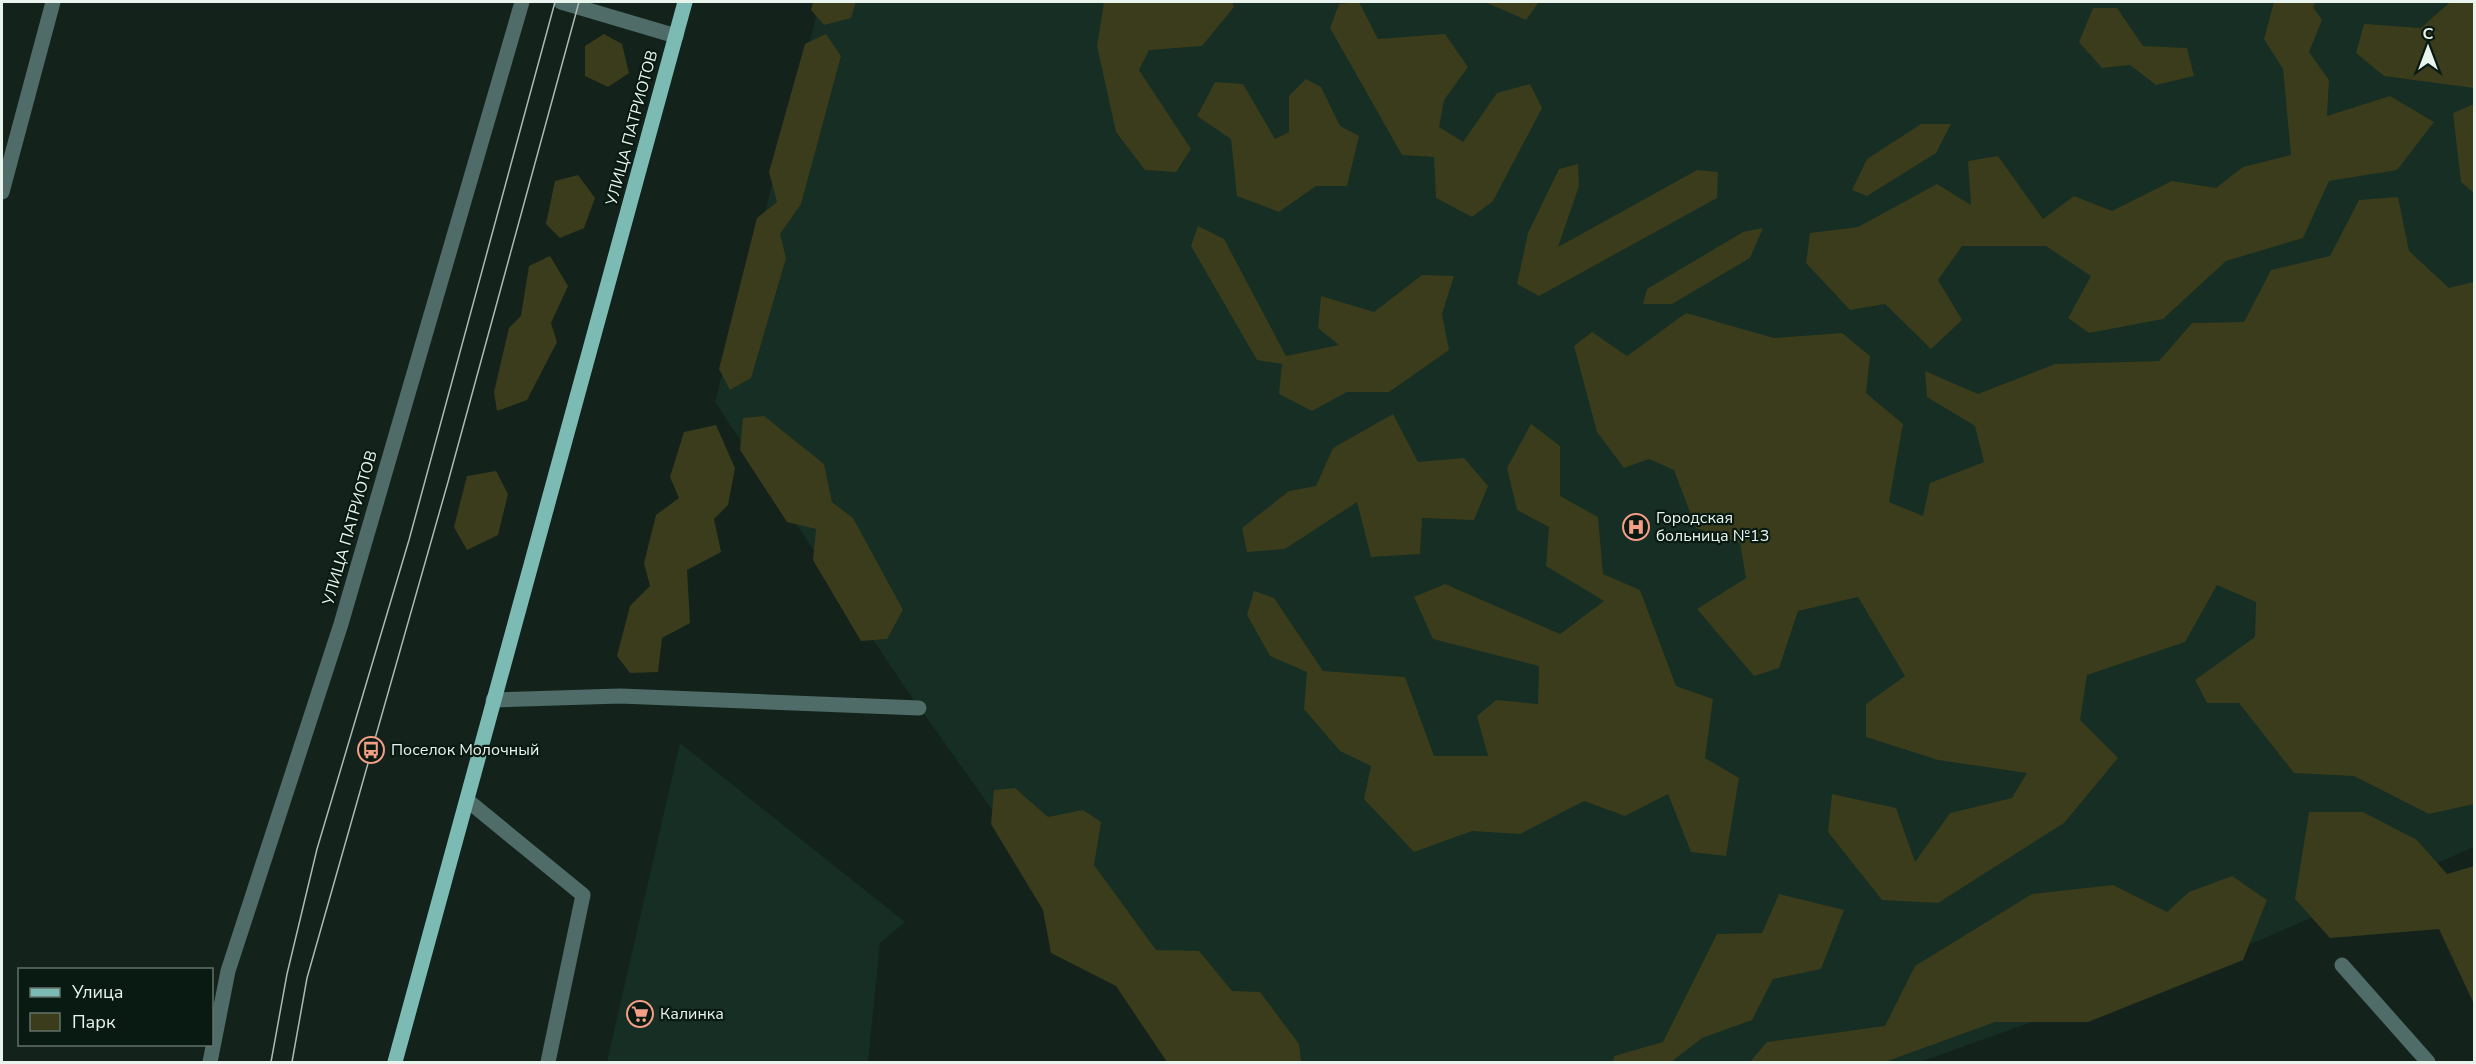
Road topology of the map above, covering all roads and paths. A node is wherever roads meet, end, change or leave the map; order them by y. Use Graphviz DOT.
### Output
graph roads {
  1 [pos="53,2"];
  2 [pos="522,2"];
  3 [pos="561,2"];
  4 [pos="685,2"];
  5 [pos="676,36"];
  6 [pos="2,192"];
  7 [pos="493,700"];
  8 [pos="919,708"];
  9 [pos="466,800"];
  10 [pos="2342,965"];
  11 [pos="210,1062"];
  12 [pos="395,1062"];
  13 [pos="548,1062"];
  14 [pos="2428,1062"];
  1 -- 6 [label="street"];
  2 -- 11 [label="street, УЛИЦА ПАТРИОТОВ"];
  3 -- 5 [label="street"];
  4 -- 5 [label="main road, УЛИЦА ПАТРИОТОВ"];
  5 -- 7 [label="main road, УЛИЦА ПАТРИОТОВ"];
  7 -- 8 [label="street"];
  7 -- 9 [label="main road, УЛИЦА ПАТРИОТОВ"];
  9 -- 12 [label="main road, УЛИЦА ПАТРИОТОВ"];
  9 -- 13 [label="street"];
  10 -- 14 [label="street"];
}
